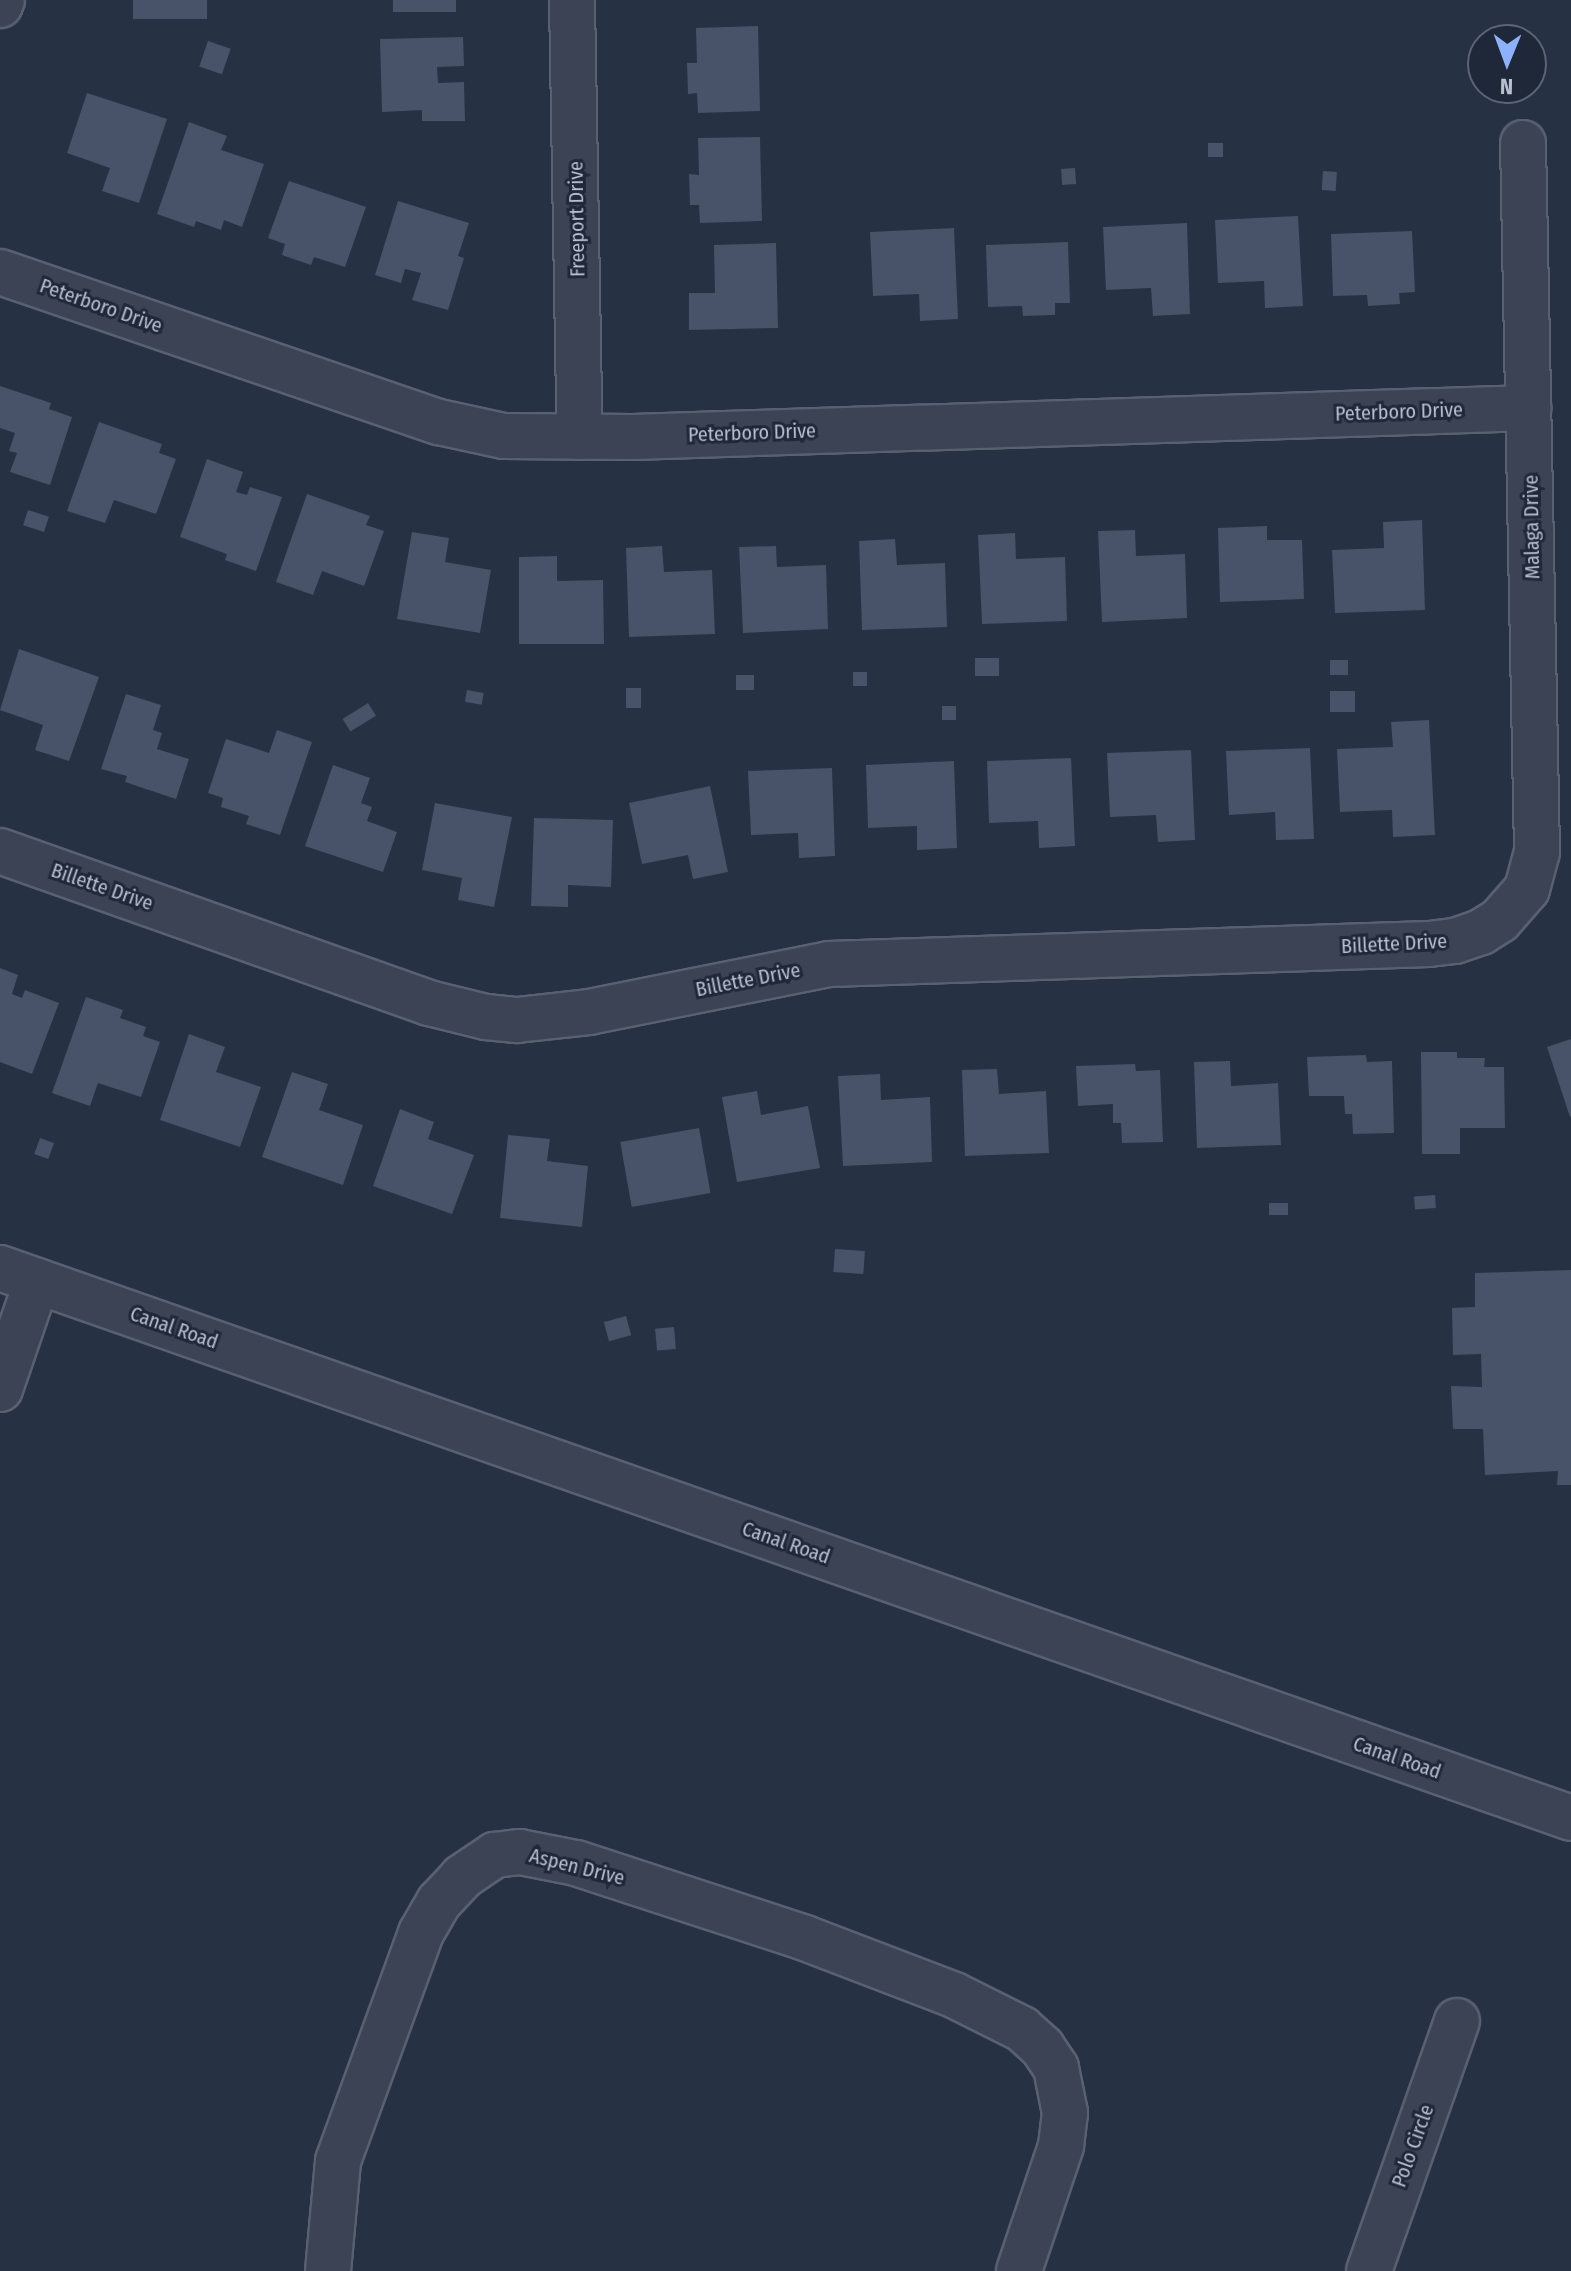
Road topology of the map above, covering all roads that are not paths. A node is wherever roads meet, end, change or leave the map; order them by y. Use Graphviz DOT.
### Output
graph roads {
  1 [pos="572,0"];
  2 [pos="1523,143"];
  3 [pos="0,272"];
  4 [pos="1529,408"];
  5 [pos="580,437"];
  6 [pos="0,851"];
  7 [pos="1515,905"];
  8 [pos="19,1274"];
  9 [pos="0,1389"];
  10 [pos="1571,1818"];
  11 [pos="1457,2021"];
  12 [pos="328,2271"];
  13 [pos="1019,2271"];
  14 [pos="1369,2271"];
  1 -- 5 [label="street, Freeport Drive"];
  2 -- 4 [label="street, Malaga Drive"];
  3 -- 5 [label="street, Peterboro Drive"];
  4 -- 5 [label="street, Peterboro Drive"];
  4 -- 7 [label="street, Malaga Drive"];
  6 -- 7 [label="street, Billette Drive"];
  8 -- 9 [label="street"];
  8 -- 10 [label="street, Canal Road"];
  11 -- 14 [label="street, Polo Circle"];
  12 -- 13 [label="street, Aspen Drive"];
}
